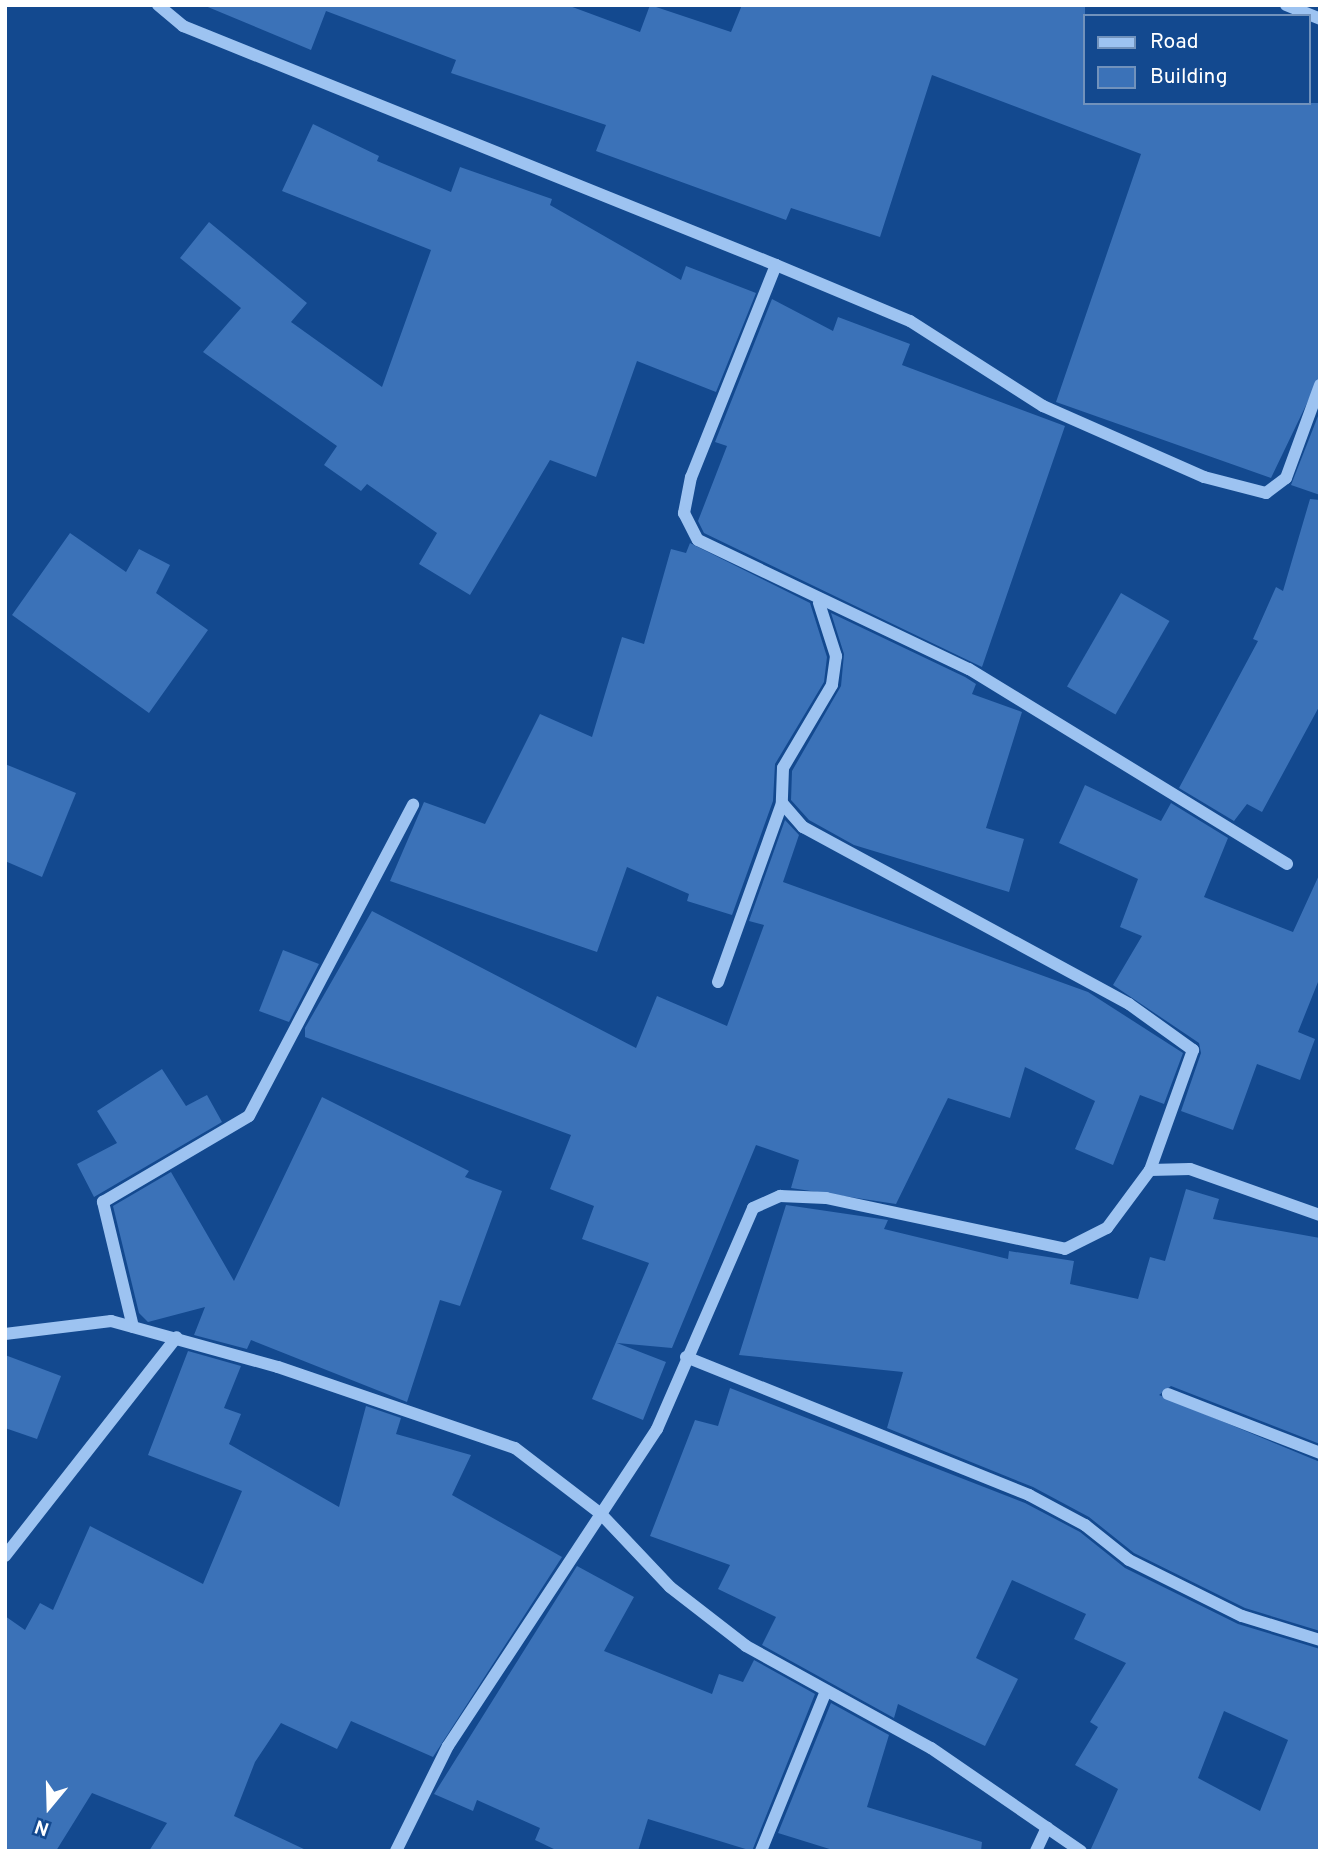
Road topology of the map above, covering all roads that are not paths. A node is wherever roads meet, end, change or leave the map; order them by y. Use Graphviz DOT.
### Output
graph roads {
  1 [pos="159,5"];
  2 [pos="1286,5"];
  3 [pos="1308,14"];
  4 [pos="776,265"];
  5 [pos="1320,385"];
  6 [pos="819,603"];
  7 [pos="782,803"];
  8 [pos="413,806"];
  9 [pos="1287,864"];
  10 [pos="718,982"];
  11 [pos="1150,1170"];
  12 [pos="1320,1215"];
  13 [pos="133,1326"];
  14 [pos="5,1334"];
  15 [pos="177,1337"];
  16 [pos="686,1357"];
  17 [pos="1168,1394"];
  18 [pos="1320,1453"];
  19 [pos="601,1514"];
  20 [pos="5,1556"];
  21 [pos="1320,1640"];
  22 [pos="826,1691"];
  23 [pos="1047,1827"];
  24 [pos="396,1851"];
  25 [pos="761,1851"];
  26 [pos="1036,1851"];
  27 [pos="1081,1851"];
  1 -- 4 [label="street"];
  2 -- 3 [label="street"];
  4 -- 5 [label="street"];
  4 -- 6 [label="street"];
  6 -- 7 [label="street"];
  6 -- 9 [label="street"];
  7 -- 10 [label="street"];
  7 -- 11 [label="street"];
  8 -- 13 [label="street"];
  11 -- 12 [label="street"];
  11 -- 16 [label="street"];
  13 -- 14 [label="street"];
  13 -- 15 [label="street"];
  15 -- 19 [label="street"];
  15 -- 20 [label="street"];
  16 -- 19 [label="street"];
  16 -- 21 [label="street"];
  17 -- 18 [label="street"];
  19 -- 22 [label="street"];
  19 -- 24 [label="street"];
  22 -- 23 [label="street"];
  22 -- 25 [label="street"];
  23 -- 26 [label="street"];
  23 -- 27 [label="street"];
}
